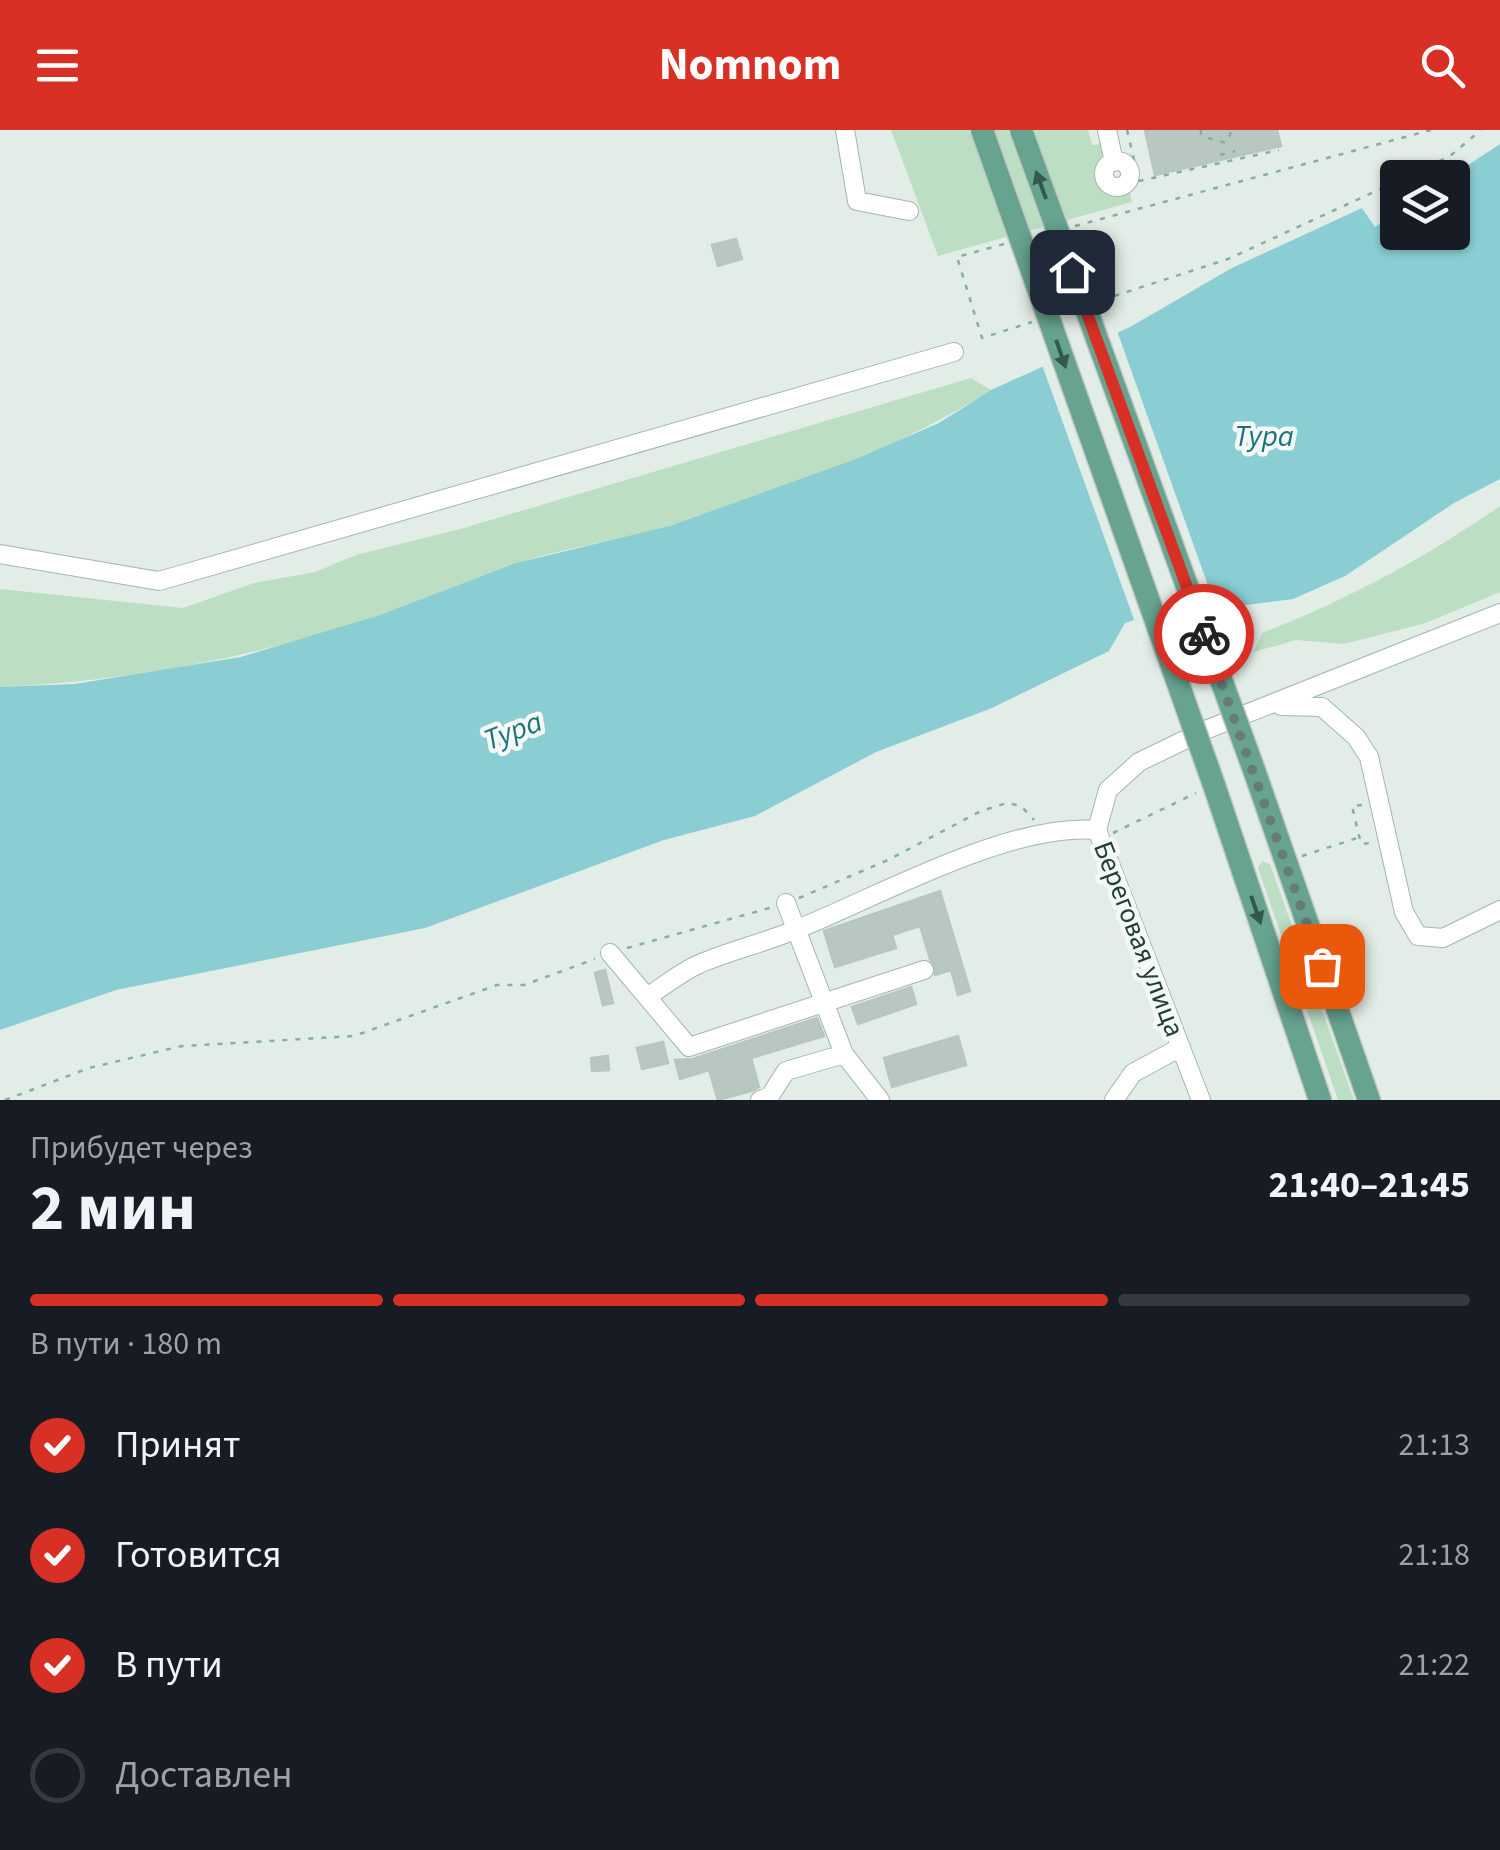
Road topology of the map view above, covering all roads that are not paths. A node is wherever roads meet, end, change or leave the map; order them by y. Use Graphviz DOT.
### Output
graph roads {
  1 [pos="845,130"];
  2 [pos="982,130"];
  3 [pos="1021,130"];
  4 [pos="1106,130"];
  5 [pos="1114,162"];
  6 [pos="909,212"];
  7 [pos="954,352"];
  8 [pos="0,554"];
  9 [pos="1500,612"];
  10 [pos="1266,708"];
  11 [pos="1257,781"];
  12 [pos="1222,809"];
  13 [pos="1105,831"];
  14 [pos="1294,861"];
  15 [pos="1244,875"];
  16 [pos="786,903"];
  17 [pos="1500,910"];
  18 [pos="797,930"];
  19 [pos="610,953"];
  20 [pos="924,970"];
  21 [pos="647,996"];
  22 [pos="827,1003"];
  23 [pos="1181,1047"];
  24 [pos="844,1054"];
  25 [pos="760,1100"];
  26 [pos="880,1100"];
  27 [pos="1114,1100"];
  28 [pos="1201,1100"];
  29 [pos="1320,1100"];
  30 [pos="1370,1100"];
  1 -- 6 [label="street"];
  2 -- 12 [label="main road, one-way, bridge"];
  11 -- 3 [label="main road, one-way, bridge"];
  4 -- 5 [label="street"];
  7 -- 8 [label="street"];
  9 -- 10 [label="street, Береговая улица"];
  10 -- 13 [label="street, Береговая улица"];
  10 -- 17 [label="street"];
  11 -- 12 [label="main road"];
  11 -- 14 [label="main road"];
  12 -- 15 [label="main road"];
  13 -- 18 [label="street"];
  13 -- 23 [label="street, Береговая улица"];
  14 -- 15 [label="main road"];
  14 -- 30 [label="main road"];
  15 -- 29 [label="main road, one-way"];
  16 -- 18 [label="street"];
  18 -- 21 [label="street"];
  18 -- 22 [label="street"];
  19 -- 21 [label="street"];
  20 -- 22 [label="street"];
  21 -- 22 [label="street"];
  22 -- 24 [label="street"];
  23 -- 27 [label="street"];
  23 -- 28 [label="street, Береговая улица"];
  24 -- 25 [label="street"];
  24 -- 26 [label="street"];
}
